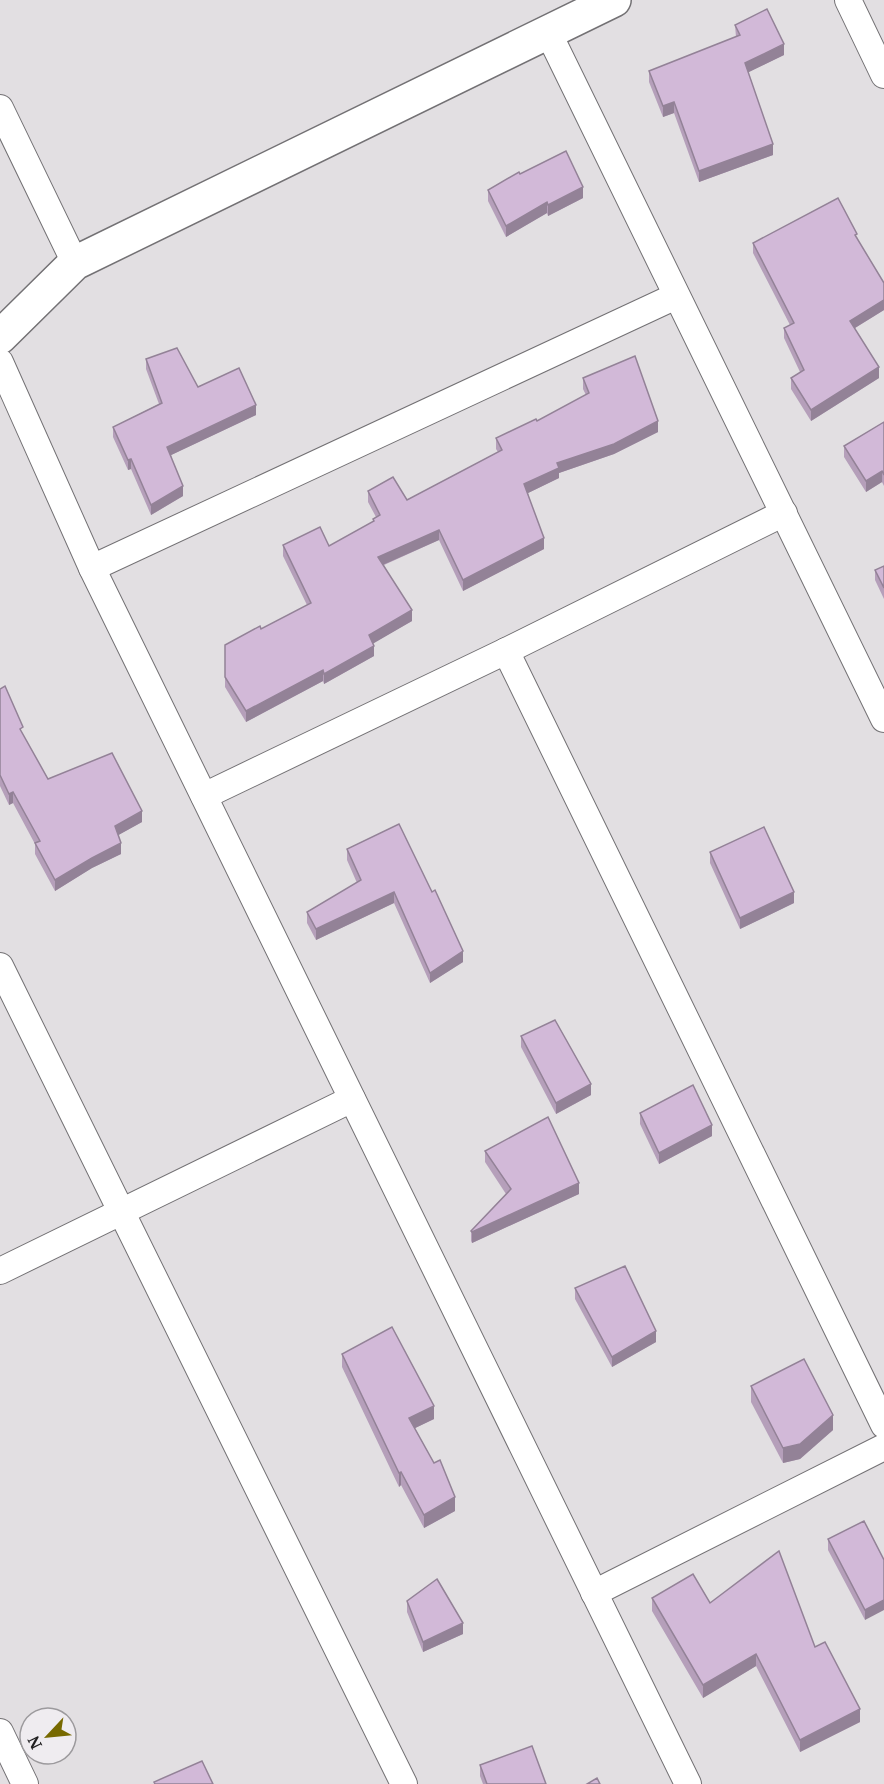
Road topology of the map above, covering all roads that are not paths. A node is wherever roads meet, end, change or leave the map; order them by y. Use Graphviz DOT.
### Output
graph roads {
  1 [pos="614,0"];
  2 [pos="848,0"];
  3 [pos="548,32"];
  4 [pos="884,75"];
  5 [pos="0,108"];
  6 [pos="75,263"];
  7 [pos="676,296"];
  8 [pos="0,337"];
  9 [pos="0,362"];
  10 [pos="784,513"];
  11 [pos="92,568"];
  12 [pos="506,651"];
  13 [pos="884,719"];
  14 [pos="204,796"];
  15 [pos="0,966"];
  16 [pos="352,1099"];
  17 [pos="122,1211"];
  18 [pos="0,1271"];
  19 [pos="884,1425"];
  20 [pos="884,1447"];
  21 [pos="594,1593"];
  22 [pos="0,1732"];
  23 [pos="25,1784"];
  24 [pos="404,1784"];
  25 [pos="688,1784"];
  1 -- 3 [label="street"];
  2 -- 4 [label="street"];
  3 -- 6 [label="street"];
  3 -- 7 [label="street"];
  5 -- 6 [label="street"];
  6 -- 8 [label="street"];
  7 -- 10 [label="street"];
  7 -- 11 [label="street"];
  9 -- 11 [label="street"];
  10 -- 12 [label="street"];
  10 -- 13 [label="street"];
  11 -- 14 [label="street"];
  12 -- 14 [label="street"];
  12 -- 19 [label="street"];
  14 -- 16 [label="street"];
  15 -- 17 [label="street"];
  16 -- 17 [label="street"];
  16 -- 21 [label="street"];
  17 -- 18 [label="street"];
  17 -- 24 [label="street"];
  20 -- 21 [label="street"];
  21 -- 25 [label="street"];
  22 -- 23 [label="street"];
}
